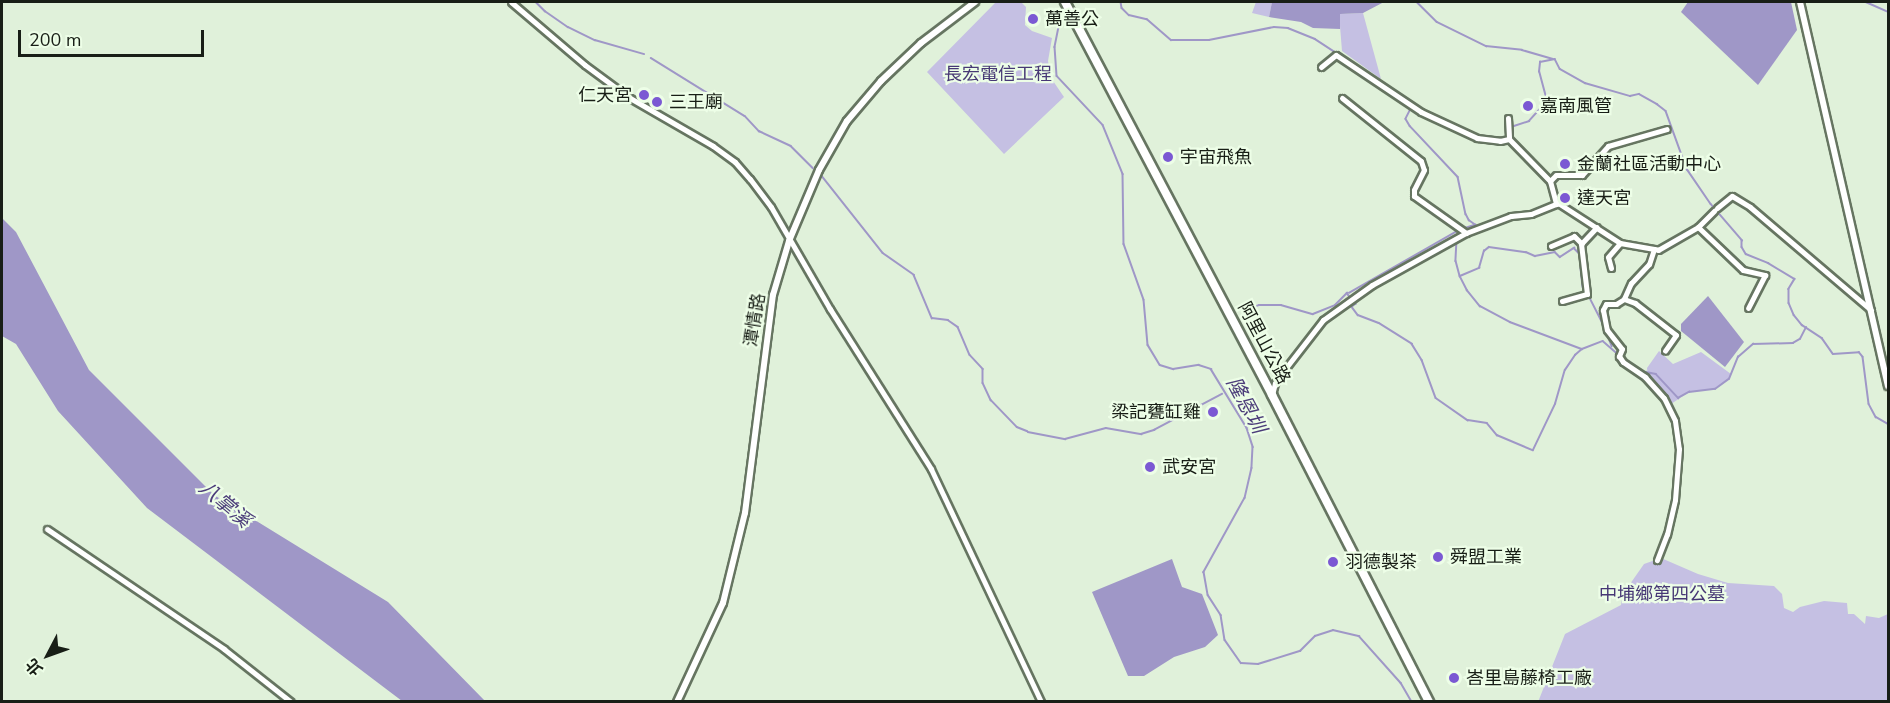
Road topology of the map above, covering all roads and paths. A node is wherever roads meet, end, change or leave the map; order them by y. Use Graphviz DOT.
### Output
graph roads {
  1 [pos="512,2"];
  2 [pos="975,2"];
  3 [pos="1065,2"];
  4 [pos="1800,2"];
  5 [pos="1321,67"];
  6 [pos="1342,98"];
  7 [pos="1508,118"];
  8 [pos="1667,129"];
  9 [pos="1509,139"];
  10 [pos="1550,182"];
  11 [pos="1556,204"];
  12 [pos="1598,227"];
  13 [pos="1698,227"];
  14 [pos="1466,233"];
  15 [pos="789,241"];
  16 [pos="1582,243"];
  17 [pos="1620,243"];
  18 [pos="1551,246"];
  19 [pos="1654,249"];
  20 [pos="1611,268"];
  21 [pos="1624,299"];
  22 [pos="1562,301"];
  23 [pos="1748,308"];
  24 [pos="1871,310"];
  25 [pos="1665,351"];
  26 [pos="1888,386"];
  27 [pos="1272,395"];
  28 [pos="47,529"];
  29 [pos="1657,560"];
  30 [pos="291,702"];
  31 [pos="677,702"];
  32 [pos="1041,702"];
  33 [pos="1429,702"];
  1 -- 15 [label="street"];
  2 -- 15 [label="street, 潭情路"];
  3 -- 27 [label="main road, 阿里山公路"];
  4 -- 24 [label="street"];
  5 -- 9 [label="street"];
  6 -- 14 [label="street"];
  7 -- 9 [label="street"];
  8 -- 10 [label="street"];
  9 -- 10 [label="street"];
  10 -- 11 [label="street"];
  11 -- 12 [label="street"];
  11 -- 14 [label="street"];
  12 -- 16 [label="street"];
  12 -- 17 [label="street"];
  13 -- 19 [label="street"];
  13 -- 23 [label="street"];
  13 -- 24 [label="street"];
  14 -- 27 [label="street"];
  15 -- 31 [label="street, 潭情路"];
  15 -- 32 [label="street"];
  16 -- 18 [label="street"];
  16 -- 22 [label="street"];
  17 -- 19 [label="street"];
  17 -- 20 [label="street"];
  19 -- 21 [label="street"];
  21 -- 25 [label="street"];
  21 -- 29 [label="street"];
  24 -- 26 [label="street"];
  27 -- 33 [label="main road, 阿里山公路"];
  28 -- 30 [label="street"];
}
